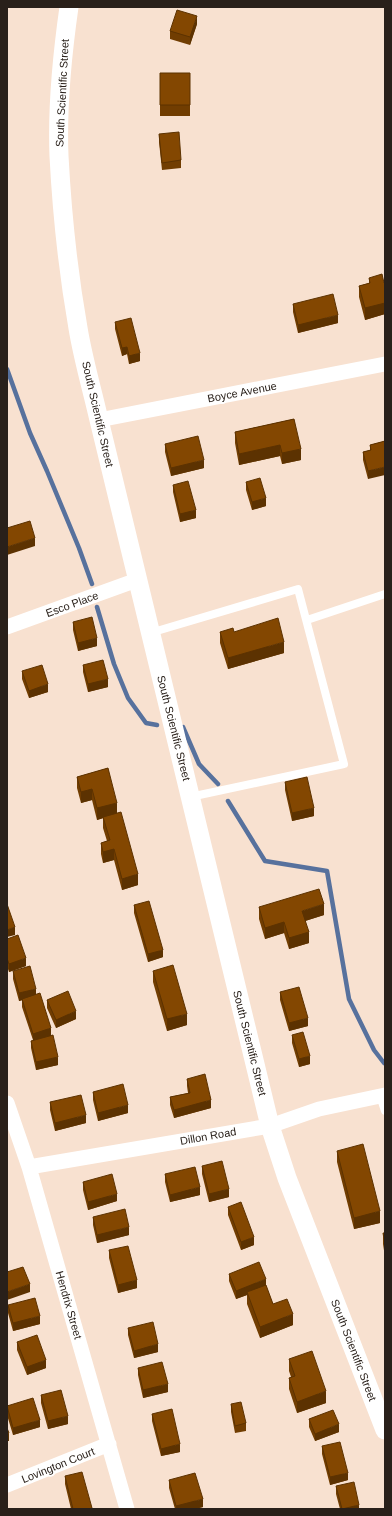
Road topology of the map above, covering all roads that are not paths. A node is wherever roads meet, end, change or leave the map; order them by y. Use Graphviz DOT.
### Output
graph roads {
  1 [pos="69,7"];
  2 [pos="385,364"];
  3 [pos="99,420"];
  4 [pos="138,580"];
  5 [pos="385,594"];
  6 [pos="307,620"];
  7 [pos="7,627"];
  8 [pos="150,633"];
  9 [pos="190,797"];
  10 [pos="383,1095"];
  11 [pos="7,1103"];
  12 [pos="385,1110"];
  13 [pos="270,1126"];
  14 [pos="29,1167"];
  15 [pos="385,1430"];
  16 [pos="109,1444"];
  17 [pos="7,1485"];
  18 [pos="127,1509"];
  1 -- 3 [label="street, South Scientific Street"];
  2 -- 3 [label="street, Boyce Avenue"];
  3 -- 4 [label="street, South Scientific Street"];
  4 -- 7 [label="street, Esco Place"];
  4 -- 8 [label="street, South Scientific Street"];
  5 -- 6 [label="lane"];
  6 -- 8 [label="lane"];
  6 -- 9 [label="lane"];
  8 -- 9 [label="street, South Scientific Street"];
  9 -- 13 [label="street, South Scientific Street"];
  10 -- 12 [label="lane"];
  10 -- 13 [label="street, Dillon Road"];
  11 -- 14 [label="street, Hendrix Street"];
  13 -- 14 [label="street, Dillon Road"];
  13 -- 15 [label="street, South Scientific Street"];
  14 -- 16 [label="street, Hendrix Street"];
  16 -- 17 [label="street, Lovington Court"];
  16 -- 18 [label="street, Hendrix Street"];
}
